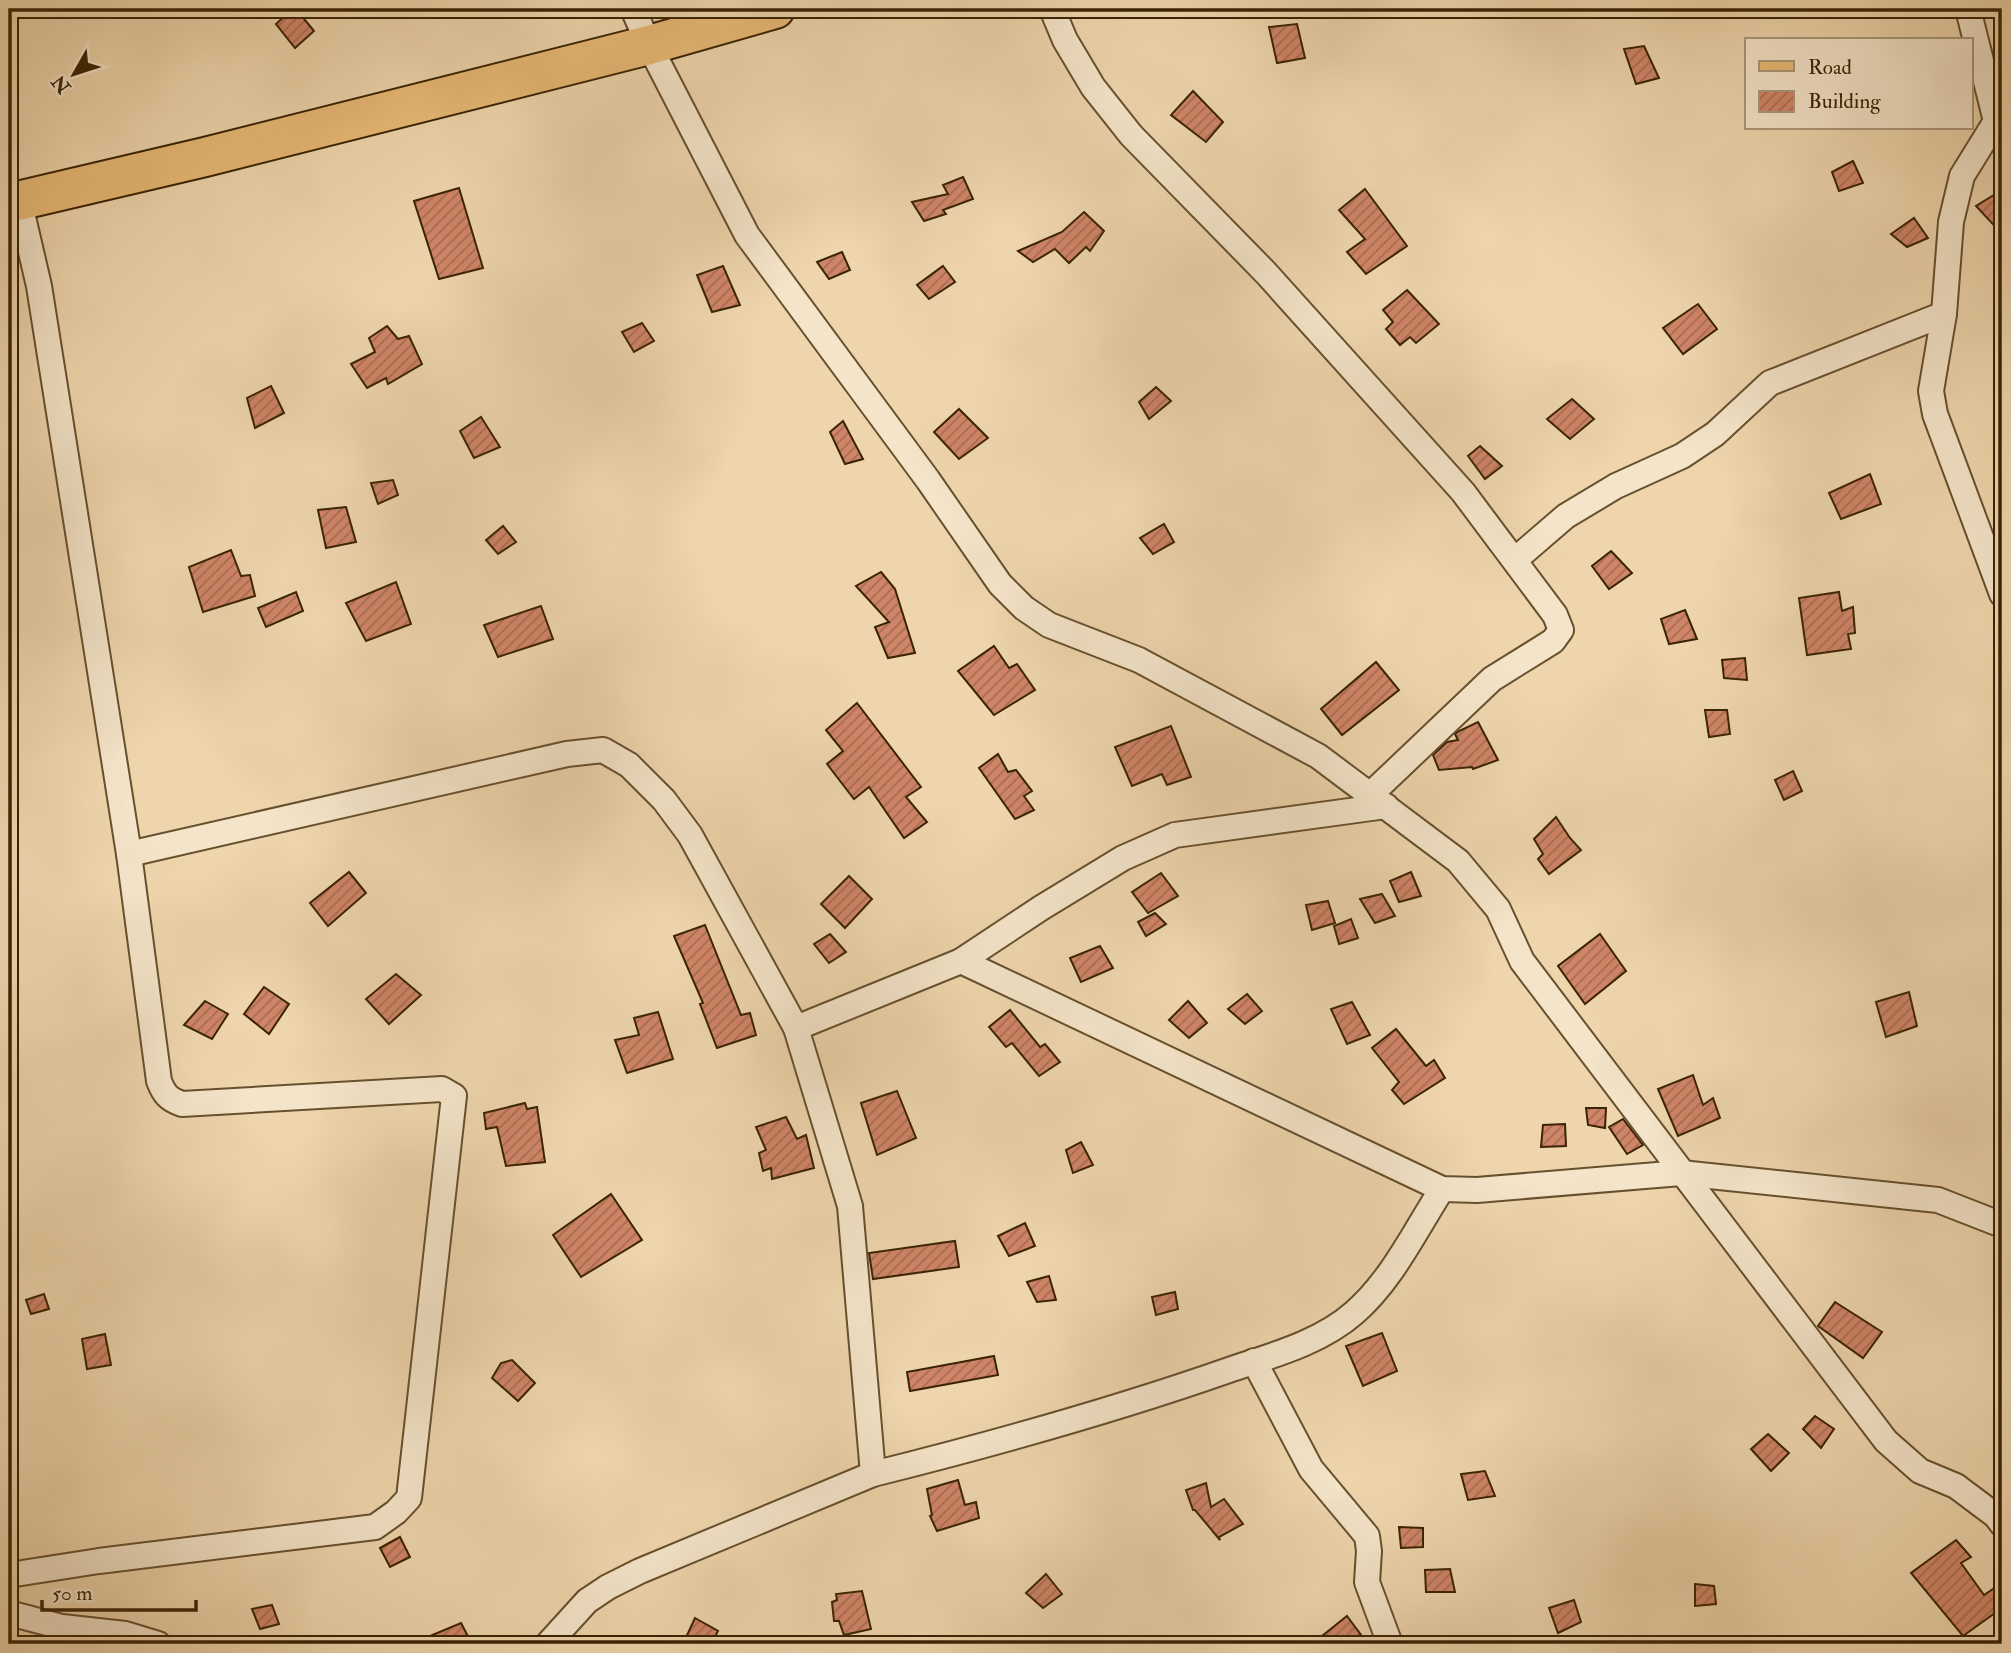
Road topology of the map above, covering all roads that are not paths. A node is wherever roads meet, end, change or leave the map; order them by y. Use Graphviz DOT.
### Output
graph roads {
  1 [pos="633,9"];
  2 [pos="775,9"];
  3 [pos="1052,9"];
  4 [pos="1968,9"];
  5 [pos="649,45"];
  6 [pos="1999,127"];
  7 [pos="14,201"];
  8 [pos="1944,314"];
  9 [pos="1516,559"];
  10 [pos="2002,594"];
  11 [pos="1378,800"];
  12 [pos="129,854"];
  13 [pos="961,961"];
  14 [pos="796,1028"];
  15 [pos="1681,1173"];
  16 [pos="1442,1189"];
  17 [pos="2002,1225"];
  18 [pos="1254,1361"];
  19 [pos="873,1474"];
  20 [pos="2002,1524"];
  21 [pos="9,1575"];
  22 [pos="9,1613"];
  23 [pos="158,1644"];
  24 [pos="548,1644"];
  25 [pos="1390,1644"];
  1 -- 5 [label="street"];
  2 -- 5 [label="main road"];
  3 -- 9 [label="street"];
  4 -- 6 [label="street"];
  5 -- 7 [label="main road"];
  5 -- 11 [label="street"];
  6 -- 8 [label="street"];
  7 -- 12 [label="street"];
  8 -- 9 [label="street"];
  8 -- 10 [label="street"];
  9 -- 11 [label="street"];
  11 -- 13 [label="street"];
  11 -- 15 [label="street"];
  12 -- 14 [label="street"];
  12 -- 21 [label="street"];
  13 -- 14 [label="street"];
  13 -- 16 [label="street"];
  14 -- 19 [label="street"];
  15 -- 16 [label="street"];
  15 -- 17 [label="street"];
  15 -- 20 [label="street"];
  16 -- 18 [label="street"];
  18 -- 19 [label="street"];
  18 -- 25 [label="street"];
  19 -- 24 [label="street"];
  22 -- 23 [label="street"];
}
